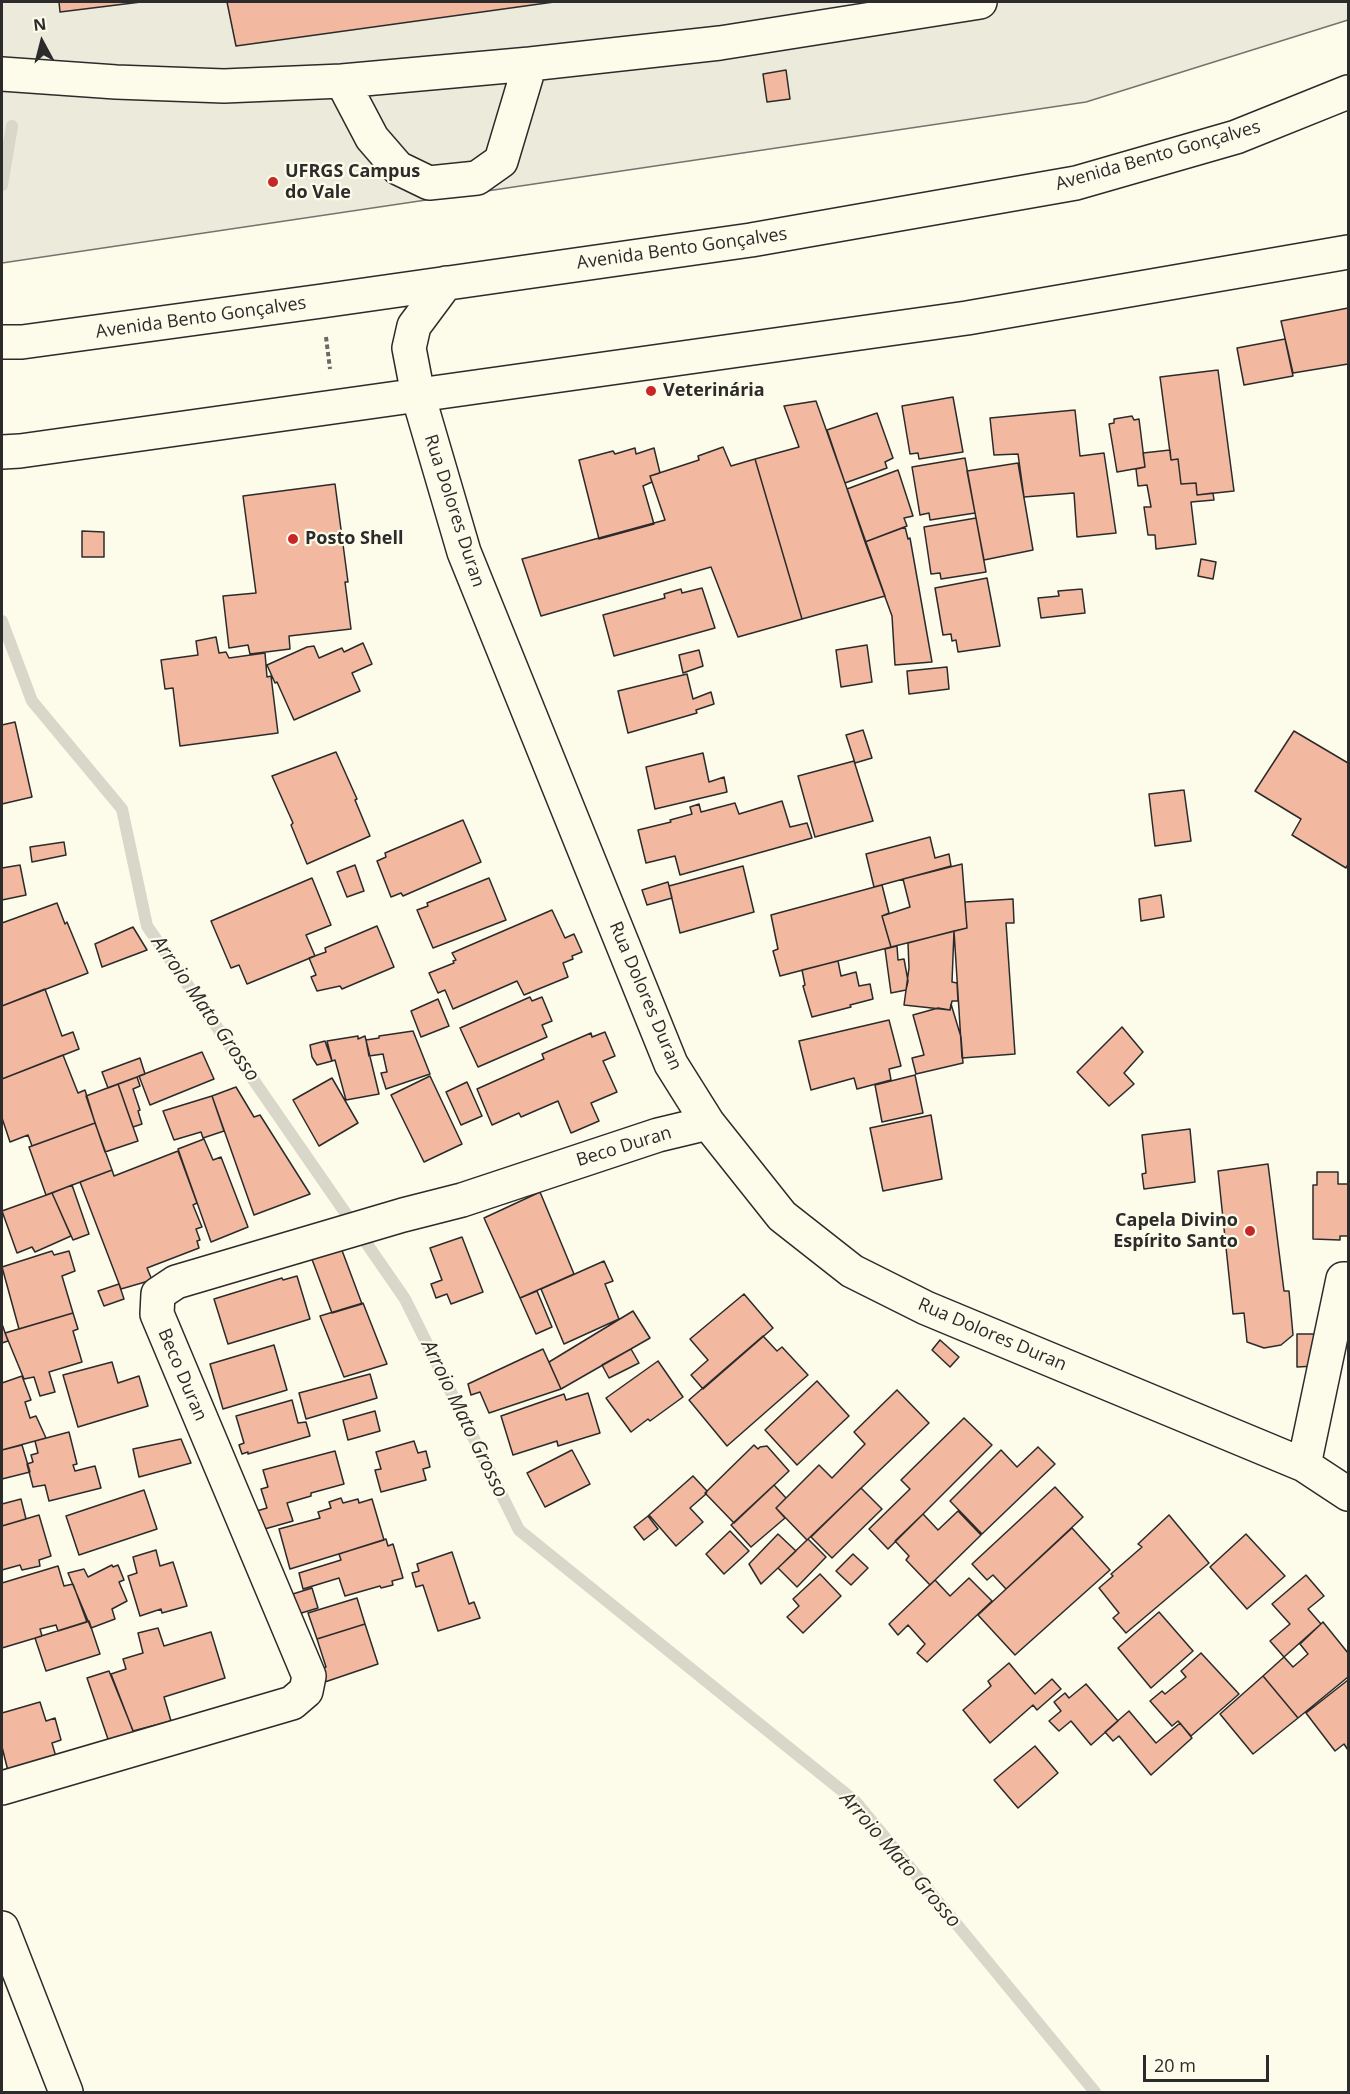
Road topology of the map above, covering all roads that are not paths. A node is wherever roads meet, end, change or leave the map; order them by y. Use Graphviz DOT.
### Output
graph roads {
  1 [pos="980,2"];
  2 [pos="530,64"];
  3 [pos="2,74"];
  4 [pos="342,81"];
  5 [pos="1348,92"];
  6 [pos="1348,252"];
  7 [pos="446,283"];
  8 [pos="2,342"];
  9 [pos="418,395"];
  10 [pos="2,452"];
  11 [pos="708,1123"];
  12 [pos="1348,1279"];
  13 [pos="1304,1465"];
  14 [pos="1348,1494"];
  15 [pos="2,1788"];
  16 [pos="2,1928"];
  17 [pos="66,2092"];
  1 -- 2 [label="street"];
  2 -- 4 [label="street"];
  2 -- 4 [label="street"];
  3 -- 4 [label="street"];
  5 -- 7 [label="street, Avenida Bento Gonçalves"];
  6 -- 9 [label="street"];
  7 -- 8 [label="street, Avenida Bento Gonçalves"];
  7 -- 9 [label="street, Rua Dolores Duran"];
  9 -- 10 [label="street"];
  9 -- 11 [label="street, Rua Dolores Duran"];
  11 -- 13 [label="street, Rua Dolores Duran"];
  11 -- 15 [label="street, Beco Duran"];
  12 -- 13 [label="street"];
  13 -- 14 [label="street, Rua Dolores Duran"];
  16 -- 17 [label="street"];
}
